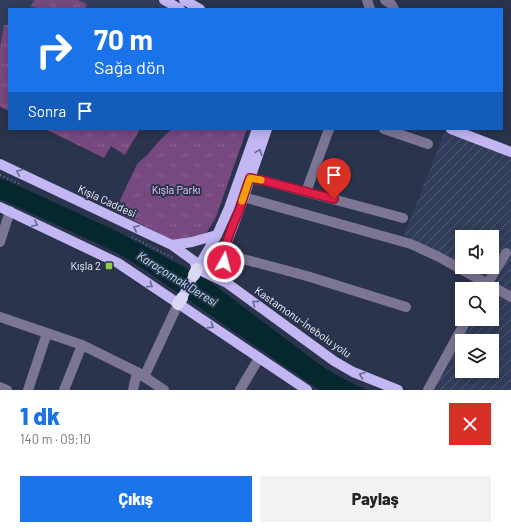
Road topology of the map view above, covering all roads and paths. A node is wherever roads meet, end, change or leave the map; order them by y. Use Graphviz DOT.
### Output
graph roads {
  1 [pos="164,0"];
  2 [pos="184,0"];
  3 [pos="385,0"];
  4 [pos="178,8"];
  5 [pos="198,8"];
  6 [pos="393,8"];
  7 [pos="257,130"];
  8 [pos="267,130"];
  9 [pos="329,130"];
  10 [pos="387,130"];
  11 [pos="454,130"];
  12 [pos="428,144"];
  13 [pos="511,152"];
  14 [pos="0,164"];
  15 [pos="250,178"];
  16 [pos="306,192"];
  17 [pos="239,196"];
  18 [pos="0,207"];
  19 [pos="10,211"];
  20 [pos="403,218"];
  21 [pos="217,235"];
  22 [pos="0,242"];
  23 [pos="172,245"];
  24 [pos="506,253"];
  25 [pos="224,254"];
  26 [pos="196,272"];
  27 [pos="479,282"];
  28 [pos="488,282"];
  29 [pos="227,283"];
  30 [pos="499,291"];
  31 [pos="511,296"];
  32 [pos="180,301"];
  33 [pos="406,307"];
  34 [pos="0,318"];
  35 [pos="463,326"];
  36 [pos="47,333"];
  37 [pos="82,345"];
  38 [pos="260,358"];
  39 [pos="140,375"];
  40 [pos="0,387"];
  41 [pos="302,389"];
  42 [pos="7,390"];
  43 [pos="28,390"];
  44 [pos="64,390"];
  45 [pos="133,390"];
  46 [pos="164,390"];
  47 [pos="240,390"];
  48 [pos="398,390"];
  49 [pos="428,390"];
  1 -- 4 [label="main road"];
  2 -- 5 [label="main road"];
  3 -- 6 [label="street"];
  7 -- 17 [label="main road"];
  15 -- 8 [label="main road, one-way"];
  9 -- 16 [label="street"];
  10 -- 12 [label="street"];
  11 -- 13 [label="main road"];
  23 -- 14 [label="main road, Kışla Caddesi, one-way"];
  15 -- 16 [label="street"];
  15 -- 17 [label="main road"];
  16 -- 20 [label="street"];
  17 -- 21 [label="main road"];
  17 -- 25 [label="main road"];
  17 -- 27 [label="street"];
  18 -- 19 [label="main road"];
  19 -- 22 [label="street"];
  19 -- 32 [label="main road, one-way"];
  21 -- 23 [label="main road"];
  21 -- 26 [label="main road"];
  23 -- 26 [label="main road, Kışla Caddesi"];
  24 -- 28 [label="street"];
  25 -- 29 [label="main road"];
  25 -- 33 [label="street"];
  26 -- 29 [label="main road, Kastamonu-İnebolu yolu"];
  26 -- 32 [label="main road"];
  48 -- 29 [label="main road, Kastamonu-İnebolu yolu, one-way"];
  30 -- 31 [label="street"];
  32 -- 38 [label="main road, one-way"];
  32 -- 39 [label="street"];
  34 -- 36 [label="street"];
  35 -- 49 [label="street"];
  36 -- 37 [label="street"];
  36 -- 43 [label="street"];
  37 -- 39 [label="street"];
  37 -- 44 [label="street"];
  38 -- 41 [label="main road"];
  38 -- 47 [label="street"];
  39 -- 45 [label="street"];
  39 -- 46 [label="street"];
  40 -- 42 [label="street"];
}
